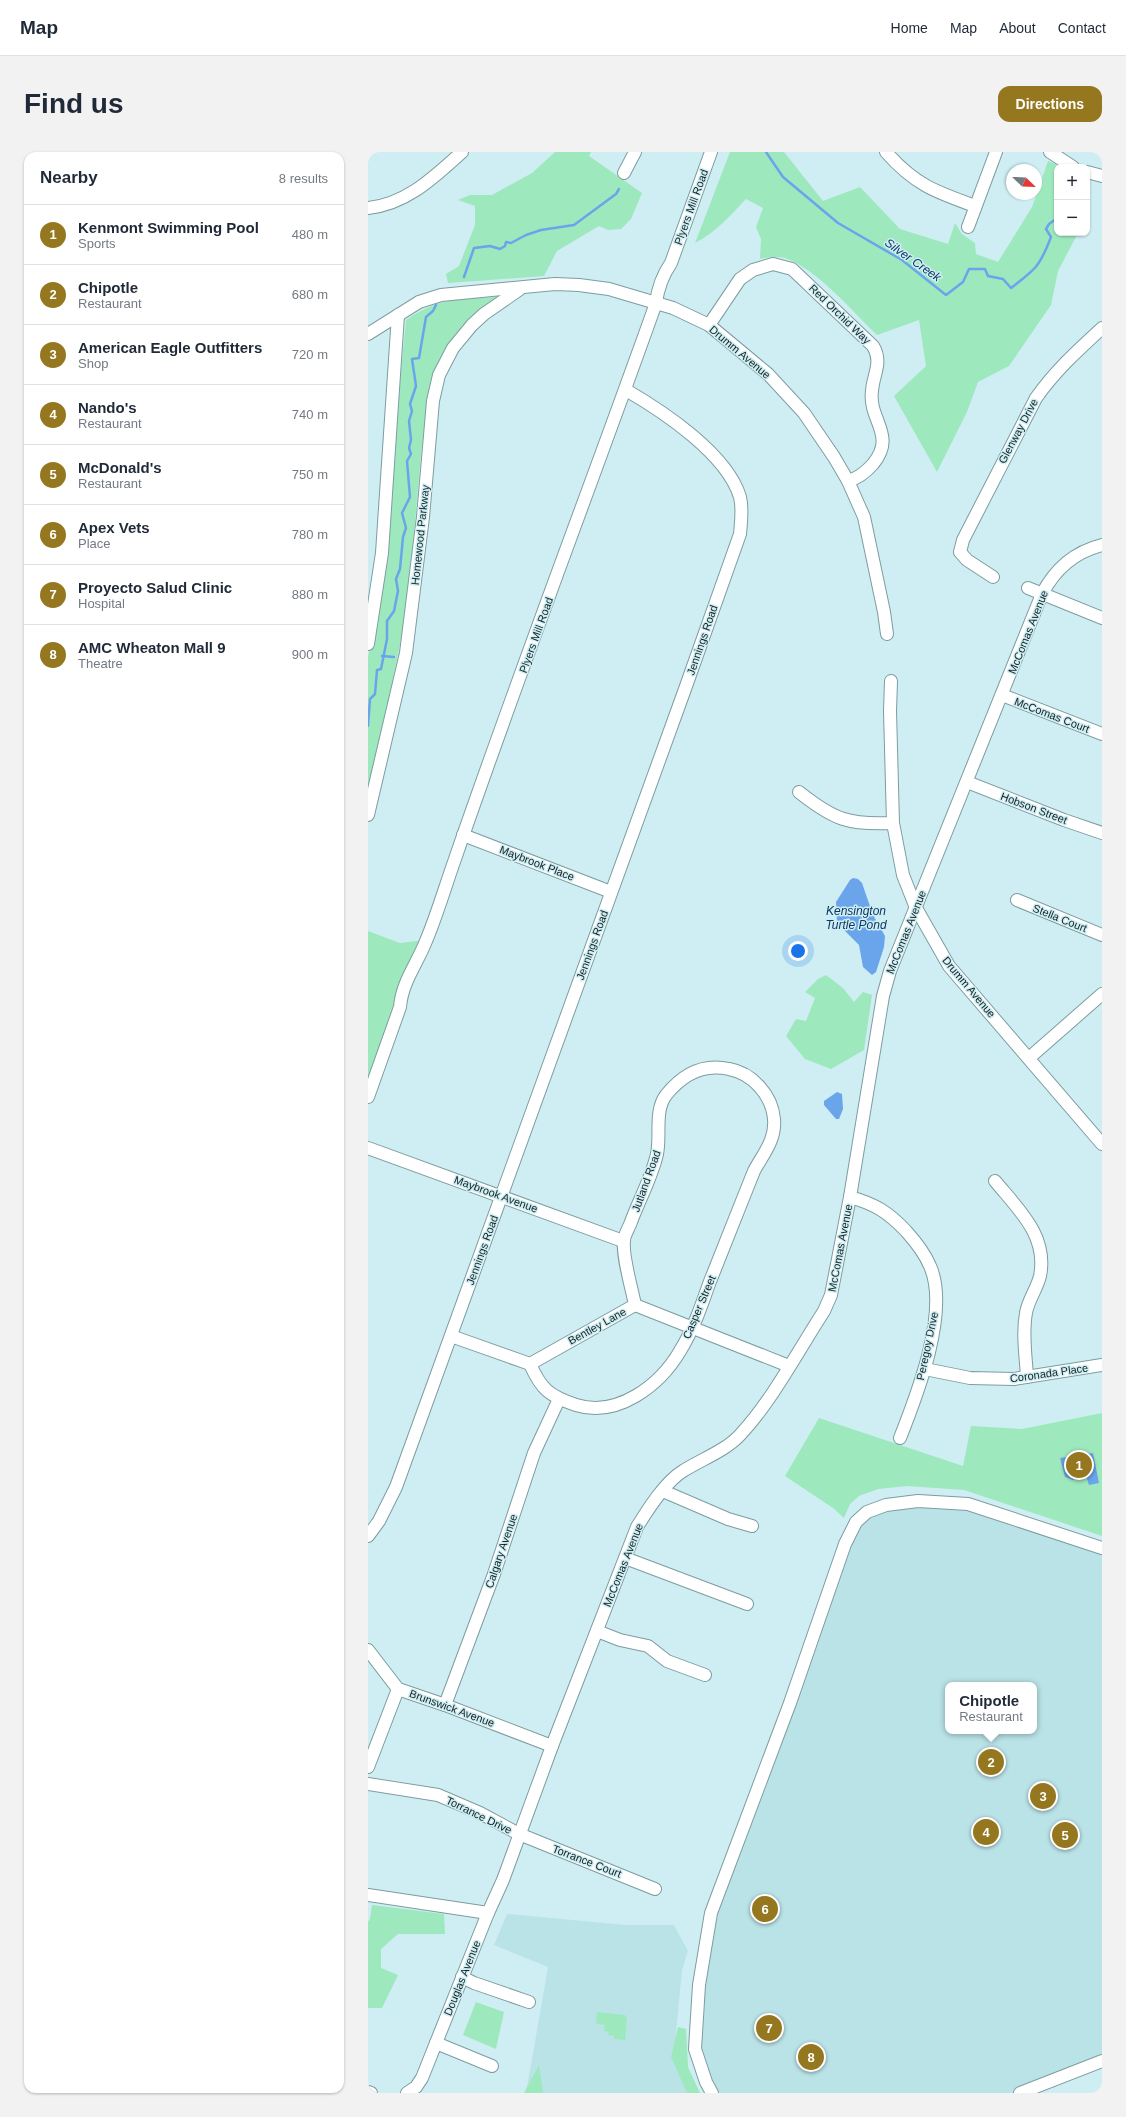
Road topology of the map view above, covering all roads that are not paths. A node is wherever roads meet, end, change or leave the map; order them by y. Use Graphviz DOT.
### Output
graph roads {
  1 [pos="462,152"];
  2 [pos="636,152"];
  3 [pos="711,152"];
  4 [pos="886,152"];
  5 [pos="996,152"];
  6 [pos="1050,152"];
  7 [pos="1068,164"];
  8 [pos="624,173"];
  9 [pos="1090,173"];
  10 [pos="1102,176"];
  11 [pos="975,206"];
  12 [pos="368,208"];
  13 [pos="968,227"];
  14 [pos="523,287"];
  15 [pos="656,303"];
  16 [pos="398,315"];
  17 [pos="709,324"];
  18 [pos="1102,328"];
  19 [pos="368,334"];
  20 [pos="626,390"];
  21 [pos="848,481"];
  22 [pos="1102,544"];
  23 [pos="993,577"];
  24 [pos="1028,588"];
  25 [pos="1042,594"];
  26 [pos="1102,618"];
  27 [pos="886,634"];
  28 [pos="368,644"];
  29 [pos="891,681"];
  30 [pos="1002,695"];
  31 [pos="1102,734"];
  32 [pos="967,782"];
  33 [pos="799,792"];
  34 [pos="368,815"];
  35 [pos="893,823"];
  36 [pos="1102,833"];
  37 [pos="463,836"];
  38 [pos="611,892"];
  39 [pos="1017,900"];
  40 [pos="916,908"];
  41 [pos="1102,935"];
  42 [pos="1102,994"];
  43 [pos="1029,1058"];
  44 [pos="368,1097"];
  45 [pos="772,1109"];
  46 [pos="1098,1130"];
  47 [pos="1102,1144"];
  48 [pos="368,1148"];
  49 [pos="995,1181"];
  50 [pos="501,1196"];
  51 [pos="850,1198"];
  52 [pos="624,1241"];
  53 [pos="635,1305"];
  54 [pos="693,1328"];
  55 [pos="452,1336"];
  56 [pos="530,1364"];
  57 [pos="1102,1365"];
  58 [pos="788,1366"];
  59 [pos="925,1369"];
  60 [pos="1027,1377"];
  61 [pos="559,1399"];
  62 [pos="900,1438"];
  63 [pos="663,1491"];
  64 [pos="752,1526"];
  65 [pos="368,1536"];
  66 [pos="1102,1548"];
  67 [pos="625,1558"];
  68 [pos="747,1604"];
  69 [pos="597,1632"];
  70 [pos="368,1650"];
  71 [pos="705,1675"];
  72 [pos="398,1689"];
  73 [pos="445,1704"];
  74 [pos="552,1746"];
  75 [pos="368,1767"];
  76 [pos="368,1784"];
  77 [pos="519,1834"];
  78 [pos="655,1889"];
  79 [pos="368,1895"];
  80 [pos="488,1913"];
  81 [pos="462,1977"];
  82 [pos="529,2002"];
  83 [pos="436,2042"];
  84 [pos="1102,2061"];
  85 [pos="492,2066"];
  86 [pos="411,2090"];
  87 [pos="712,2093"];
  88 [pos="1020,2093"];
  1 -- 12 [label="street"];
  2 -- 8 [label="street"];
  3 -- 15 [label="street, Plyers Mill Road"];
  4 -- 11 [label="street"];
  5 -- 11 [label="street"];
  6 -- 7 [label="street"];
  9 -- 10 [label="street"];
  11 -- 13 [label="street"];
  14 -- 15 [label="street, Drumm Avenue"];
  14 -- 16 [label="street, Drumm Avenue"];
  14 -- 34 [label="street, Homewood Parkway"];
  15 -- 17 [label="street, Drumm Avenue"];
  15 -- 20 [label="street, Plyers Mill Road"];
  16 -- 19 [label="street, Drumm Avenue"];
  16 -- 28 [label="street"];
  17 -- 21 [label="street, Drumm Avenue"];
  17 -- 21 [label="street, Red Orchid Way"];
  18 -- 23 [label="street, Glenway Drive"];
  20 -- 37 [label="street, Plyers Mill Road"];
  20 -- 38 [label="street, Jennings Road"];
  21 -- 27 [label="street, Drumm Avenue"];
  22 -- 25 [label="street, McComas Avenue"];
  24 -- 25 [label="street"];
  25 -- 26 [label="street"];
  25 -- 30 [label="street, McComas Avenue"];
  29 -- 35 [label="street, Drumm Avenue"];
  30 -- 31 [label="street, McComas Court"];
  30 -- 32 [label="street, McComas Avenue"];
  32 -- 36 [label="street, Hobson Street"];
  32 -- 40 [label="street, McComas Avenue"];
  33 -- 35 [label="street"];
  35 -- 40 [label="street, Drumm Avenue"];
  37 -- 38 [label="street, Maybrook Place"];
  37 -- 44 [label="street, Plyers Mill Road"];
  38 -- 50 [label="street, Jennings Road"];
  39 -- 41 [label="street, Stella Court"];
  40 -- 43 [label="street, Drumm Avenue"];
  40 -- 51 [label="street, McComas Avenue"];
  42 -- 43 [label="street"];
  43 -- 46 [label="street, Drumm Avenue"];
  45 -- 52 [label="street, Jutland Road"];
  45 -- 54 [label="street, Casper Street"];
  46 -- 47 [label="street, Drumm Avenue"];
  48 -- 50 [label="street, Maybrook Avenue"];
  49 -- 60 [label="street"];
  50 -- 52 [label="street, Maybrook Avenue"];
  50 -- 55 [label="street, Jennings Road"];
  51 -- 58 [label="street, McComas Avenue"];
  51 -- 59 [label="street, Peregoy Drive"];
  52 -- 53 [label="street"];
  53 -- 54 [label="street, Bentley Lane"];
  53 -- 56 [label="street, Bentley Lane"];
  54 -- 58 [label="street, Bentley Lane"];
  54 -- 61 [label="street, Casper Street"];
  55 -- 56 [label="street"];
  55 -- 65 [label="street, Jennings Road"];
  56 -- 61 [label="street, Casper Street"];
  57 -- 60 [label="street, Coronada Place"];
  58 -- 63 [label="street, McComas Avenue"];
  59 -- 60 [label="street, Coronada Place"];
  59 -- 62 [label="street, Peregoy Drive"];
  61 -- 73 [label="street, Calgary Avenue"];
  63 -- 64 [label="street"];
  63 -- 67 [label="street, McComas Avenue"];
  66 -- 87 [label="street"];
  67 -- 68 [label="street"];
  67 -- 69 [label="street, McComas Avenue"];
  69 -- 71 [label="street"];
  69 -- 74 [label="street, McComas Avenue"];
  70 -- 72 [label="street, Brunswick Avenue"];
  72 -- 73 [label="street, Brunswick Avenue"];
  72 -- 75 [label="street"];
  73 -- 74 [label="street, Brunswick Avenue"];
  74 -- 77 [label="street, McComas Avenue"];
  76 -- 77 [label="street, Torrance Drive"];
  77 -- 78 [label="street, Torrance Court"];
  77 -- 80 [label="street, McComas Avenue"];
  79 -- 80 [label="street"];
  80 -- 81 [label="street, Douglas Avenue"];
  81 -- 82 [label="street"];
  81 -- 83 [label="street, Douglas Avenue"];
  83 -- 85 [label="street"];
  83 -- 86 [label="street, Douglas Avenue"];
  84 -- 88 [label="street"];
}
